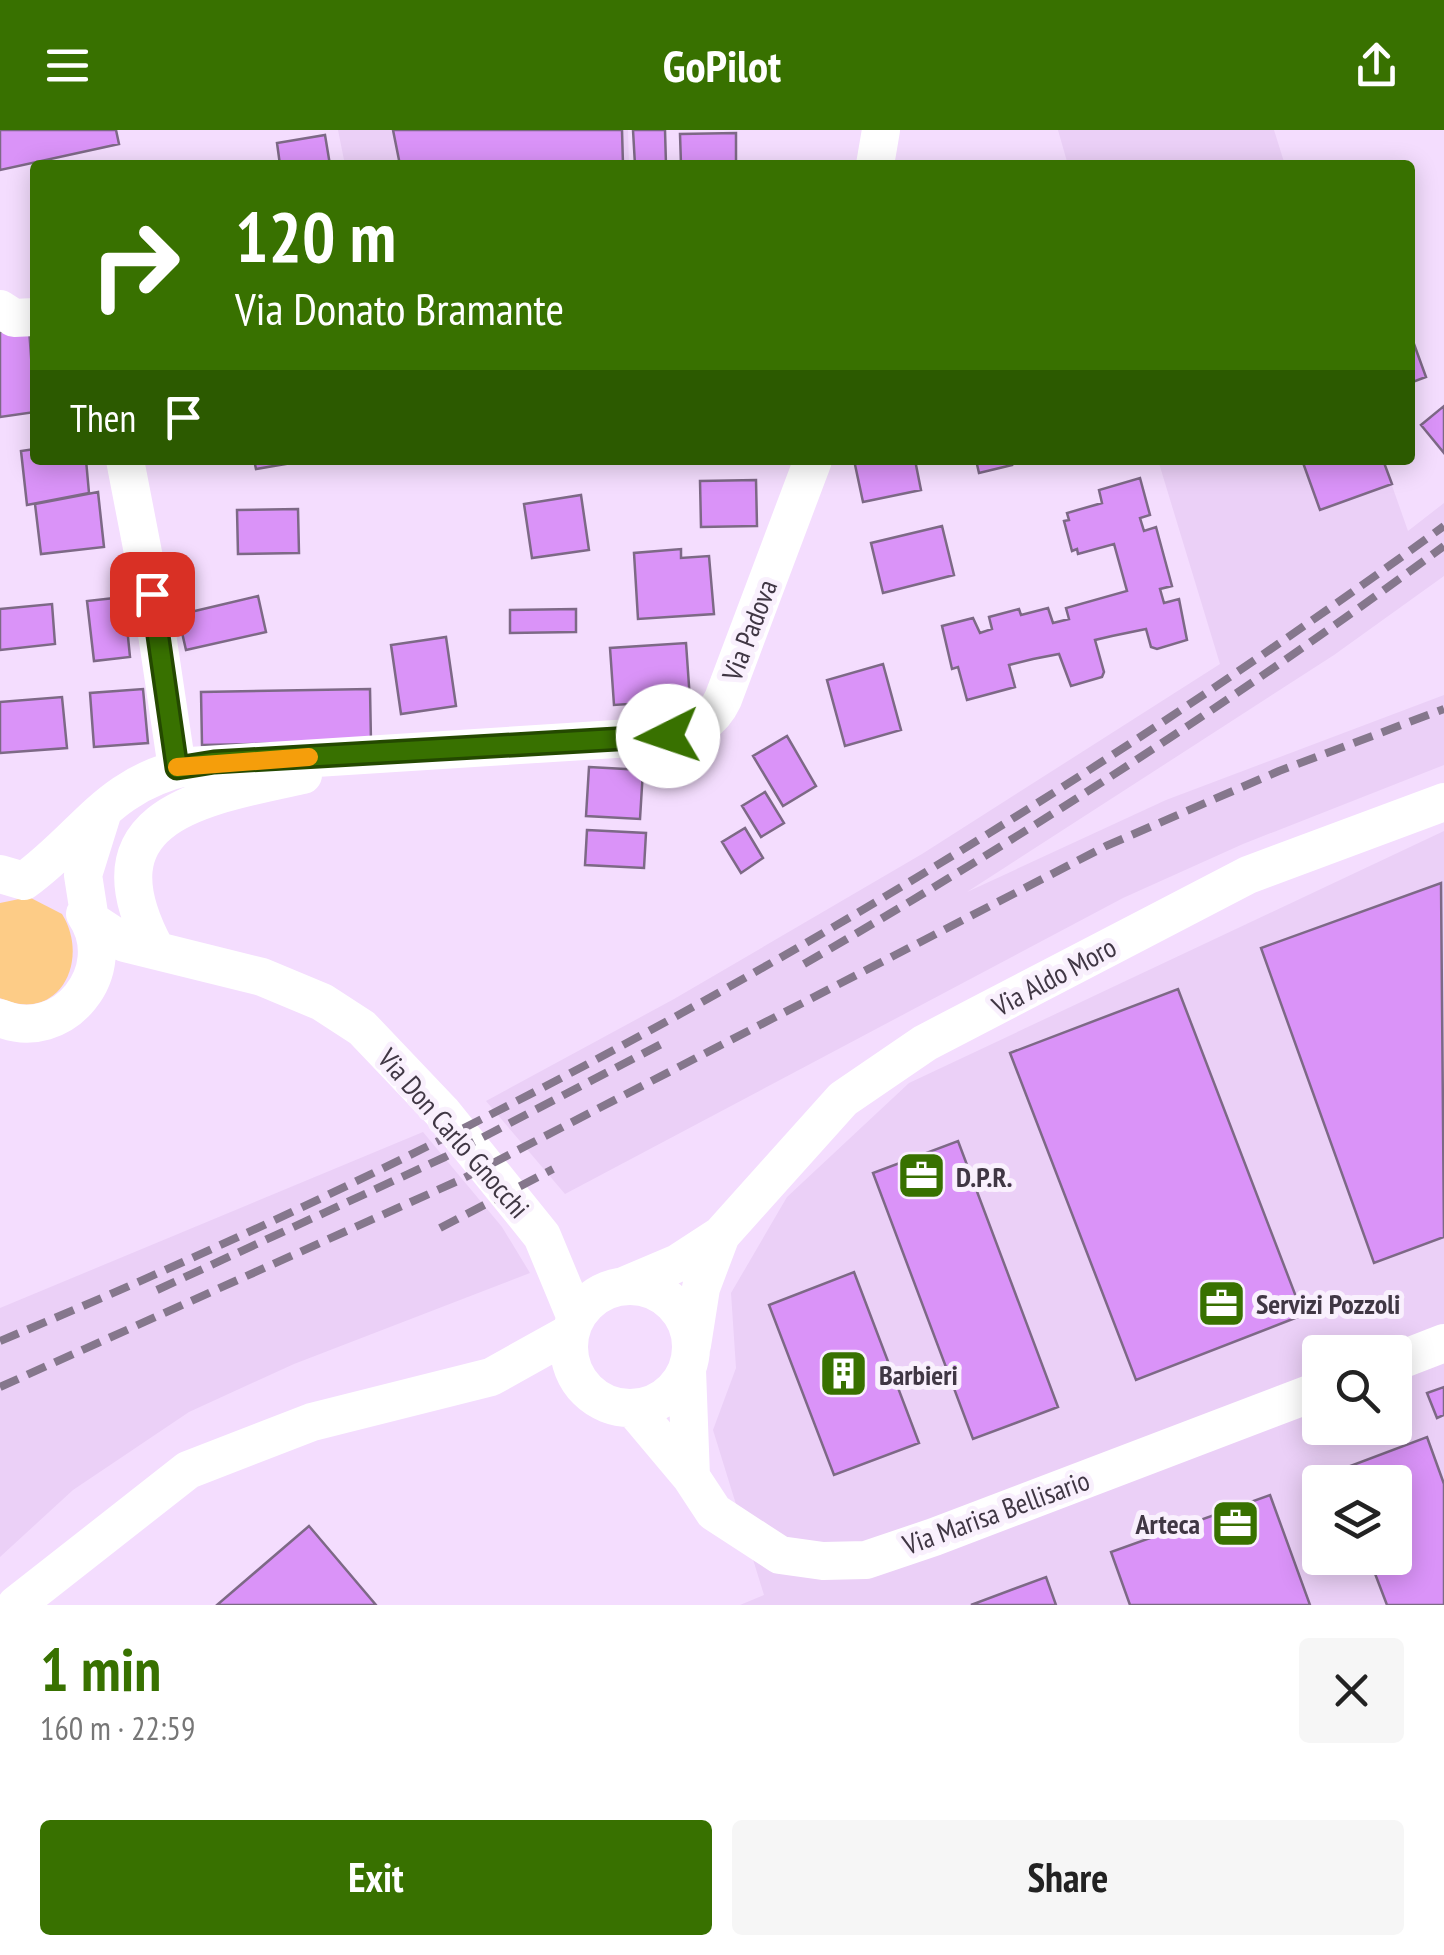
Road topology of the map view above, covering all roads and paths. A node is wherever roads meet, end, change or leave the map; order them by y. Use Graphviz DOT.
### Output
graph roads {
  1 [pos="881,130"];
  2 [pos="876,160"];
  3 [pos="127,465"];
  4 [pos="811,465"];
  5 [pos="388,752"];
  6 [pos="177,768"];
  7 [pos="1444,802"];
  8 [pos="105,809"];
  9 [pos="8,881"];
  10 [pos="90,920"];
  11 [pos="155,948"];
  12 [pos="207,966"];
  13 [pos="87,991"];
  14 [pos="0,1018"];
  15 [pos="721,1235"];
  16 [pos="542,1236"];
  17 [pos="622,1286"];
  18 [pos="573,1326"];
  19 [pos="1444,1344"];
  20 [pos="1412,1356"];
  21 [pos="690,1359"];
  22 [pos="490,1377"];
  23 [pos="587,1390"];
  24 [pos="1302,1397"];
  25 [pos="632,1408"];
  26 [pos="691,1477"];
  27 [pos="16,1605"];
  1 -- 2 [label="street"];
  3 -- 6 [label="street"];
  4 -- 5 [label="street, Via Padova"];
  5 -- 6 [label="street, Via Padova"];
  5 -- 11 [label="street"];
  6 -- 8 [label="street, Via Padova"];
  7 -- 15 [label="street, Via Aldo Moro"];
  8 -- 9 [label="street, Via Padova"];
  8 -- 10 [label="street"];
  9 -- 10 [label="street, Via Don Carlo Gnocchi"];
  10 -- 11 [label="street, Via Don Carlo Gnocchi"];
  10 -- 13 [label="street"];
  11 -- 12 [label="street, Via Don Carlo Gnocchi"];
  12 -- 13 [label="street"];
  12 -- 16 [label="street, Via Don Carlo Gnocchi"];
  13 -- 14 [label="street"];
  15 -- 17 [label="street, Via Aldo Moro"];
  15 -- 21 [label="street, Via Aldo Moro"];
  16 -- 17 [label="street, Via Don Carlo Gnocchi"];
  16 -- 18 [label="street, Via Don Carlo Gnocchi"];
  17 -- 18 [label="street"];
  17 -- 21 [label="street"];
  18 -- 22 [label="street"];
  18 -- 23 [label="street"];
  19 -- 20 [label="street"];
  21 -- 25 [label="street"];
  21 -- 26 [label="street"];
  22 -- 23 [label="street"];
  22 -- 27 [label="street"];
  23 -- 25 [label="street"];
  24 -- 26 [label="street, Via Marisa Bellisario"];
  25 -- 26 [label="street, Via Marisa Bellisario"];
}
